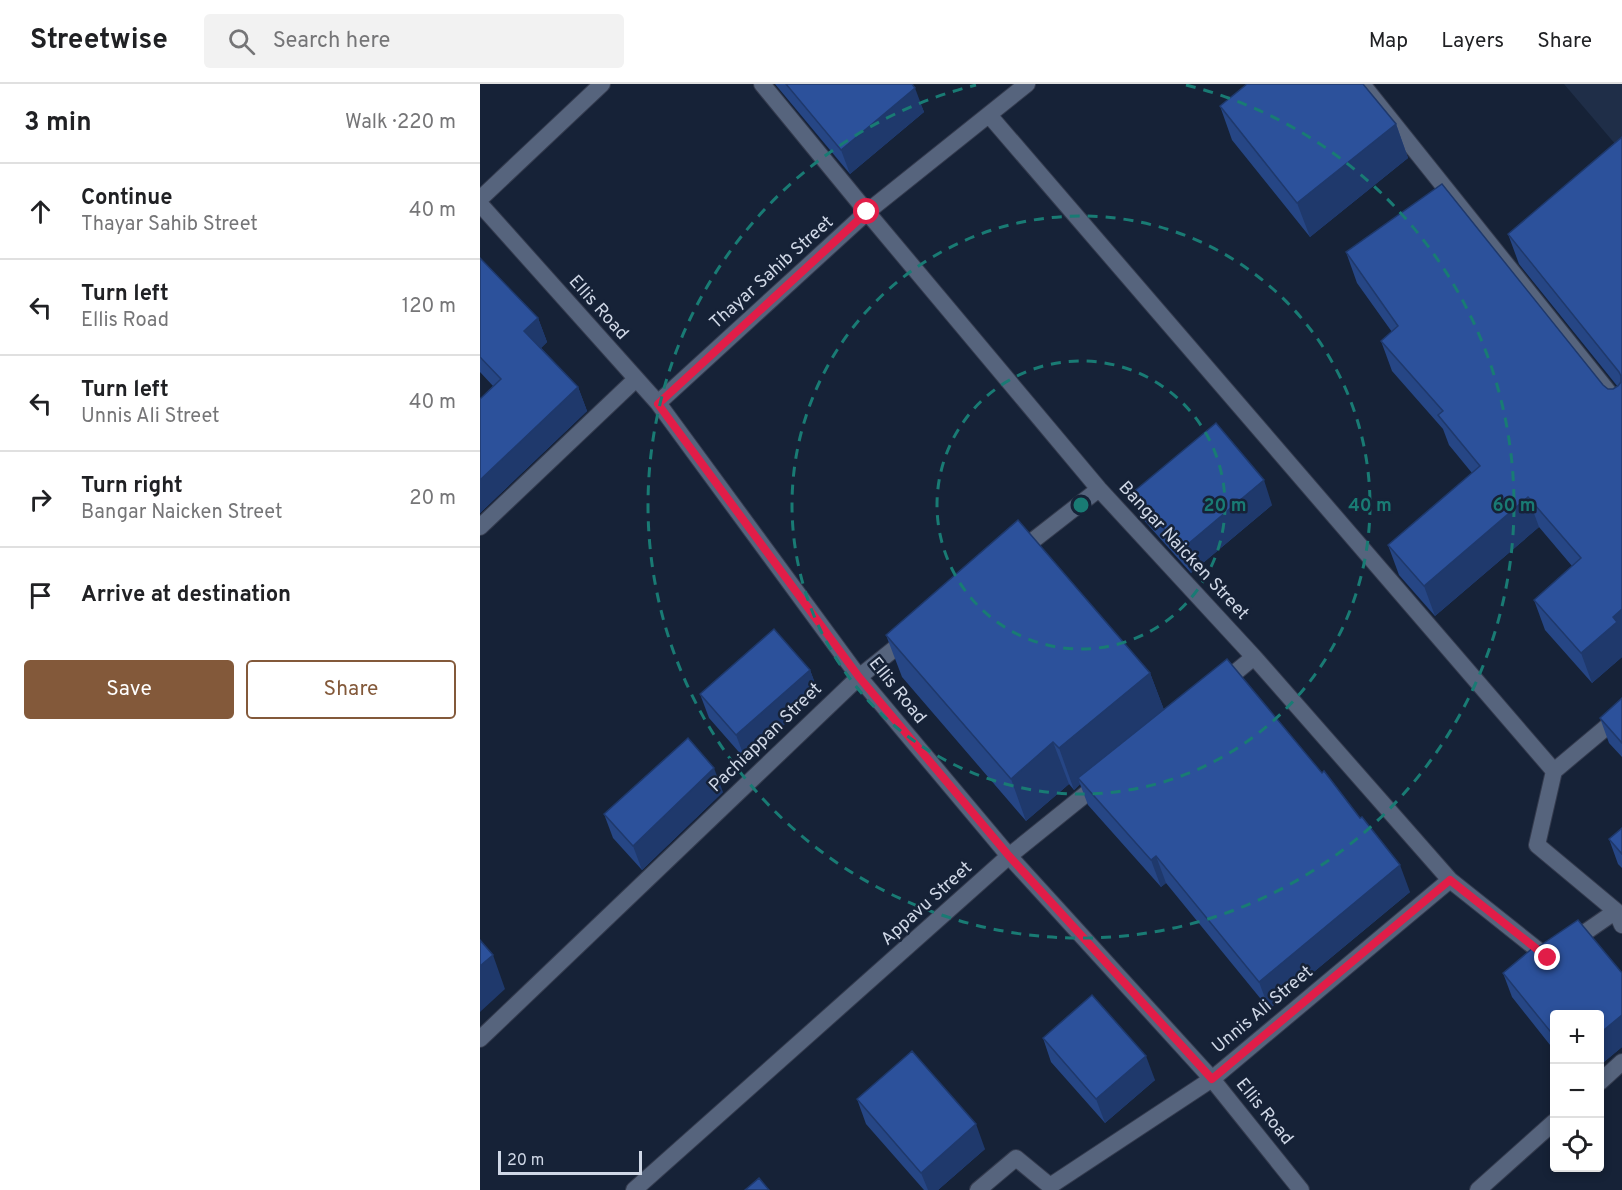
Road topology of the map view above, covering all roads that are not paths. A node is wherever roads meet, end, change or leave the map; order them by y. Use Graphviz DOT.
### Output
graph roads {
  1 [pos="602,84"];
  2 [pos="762,84"];
  3 [pos="1027,84"];
  4 [pos="1362,84"];
  5 [pos="989,115"];
  6 [pos="480,199"];
  7 [pos="480,204"];
  8 [pos="867,212"];
  9 [pos="636,379"];
  10 [pos="658,404"];
  11 [pos="1622,409"];
  12 [pos="1099,489"];
  13 [pos="480,527"];
  14 [pos="1007,561"];
  15 [pos="923,626"];
  16 [pos="1254,657"];
  17 [pos="859,677"];
  18 [pos="1209,694"];
  19 [pos="1622,714"];
  20 [pos="1118,768"];
  21 [pos="1554,771"];
  22 [pos="1009,856"];
  23 [pos="1450,880"];
  24 [pos="1619,918"];
  25 [pos="480,1039"];
  26 [pos="1622,1062"];
  27 [pos="1604,1078"];
  28 [pos="1212,1079"];
  29 [pos="1550,1126"];
  30 [pos="1051,1188"];
  31 [pos="634,1190"];
  32 [pos="978,1190"];
  33 [pos="1301,1190"];
  34 [pos="1478,1190"];
  1 -- 6 [label="street"];
  2 -- 8 [label="street, Bangar Naicken Street"];
  3 -- 5 [label="street, Thayar Sahib Street"];
  4 -- 11 [label="street"];
  5 -- 8 [label="street, Thayar Sahib Street"];
  5 -- 21 [label="street"];
  7 -- 9 [label="street, Ellis Road"];
  8 -- 10 [label="street, Thayar Sahib Street"];
  8 -- 12 [label="street, Bangar Naicken Street"];
  9 -- 10 [label="street, Ellis Road"];
  9 -- 13 [label="street"];
  10 -- 17 [label="street, Ellis Road"];
  12 -- 14 [label="street"];
  12 -- 16 [label="street, Bangar Naicken Street"];
  15 -- 17 [label="street, Pachiappan Street"];
  16 -- 18 [label="street"];
  16 -- 23 [label="street, Bangar Naicken Street"];
  17 -- 22 [label="street, Ellis Road"];
  17 -- 25 [label="street, Pachiappan Street"];
  19 -- 21 [label="street"];
  20 -- 22 [label="street, Appavu Street"];
  21 -- 24 [label="street"];
  22 -- 28 [label="street, Ellis Road"];
  22 -- 31 [label="street, Appavu Street"];
  23 -- 24 [label="street, Bangar Naicken Street"];
  23 -- 28 [label="street, Unnis Ali Street"];
  26 -- 27 [label="street"];
  28 -- 30 [label="street, Unnis Ali Street"];
  28 -- 33 [label="street, Ellis Road"];
  29 -- 34 [label="street"];
  30 -- 32 [label="street, Unnis Ali Street"];
}
